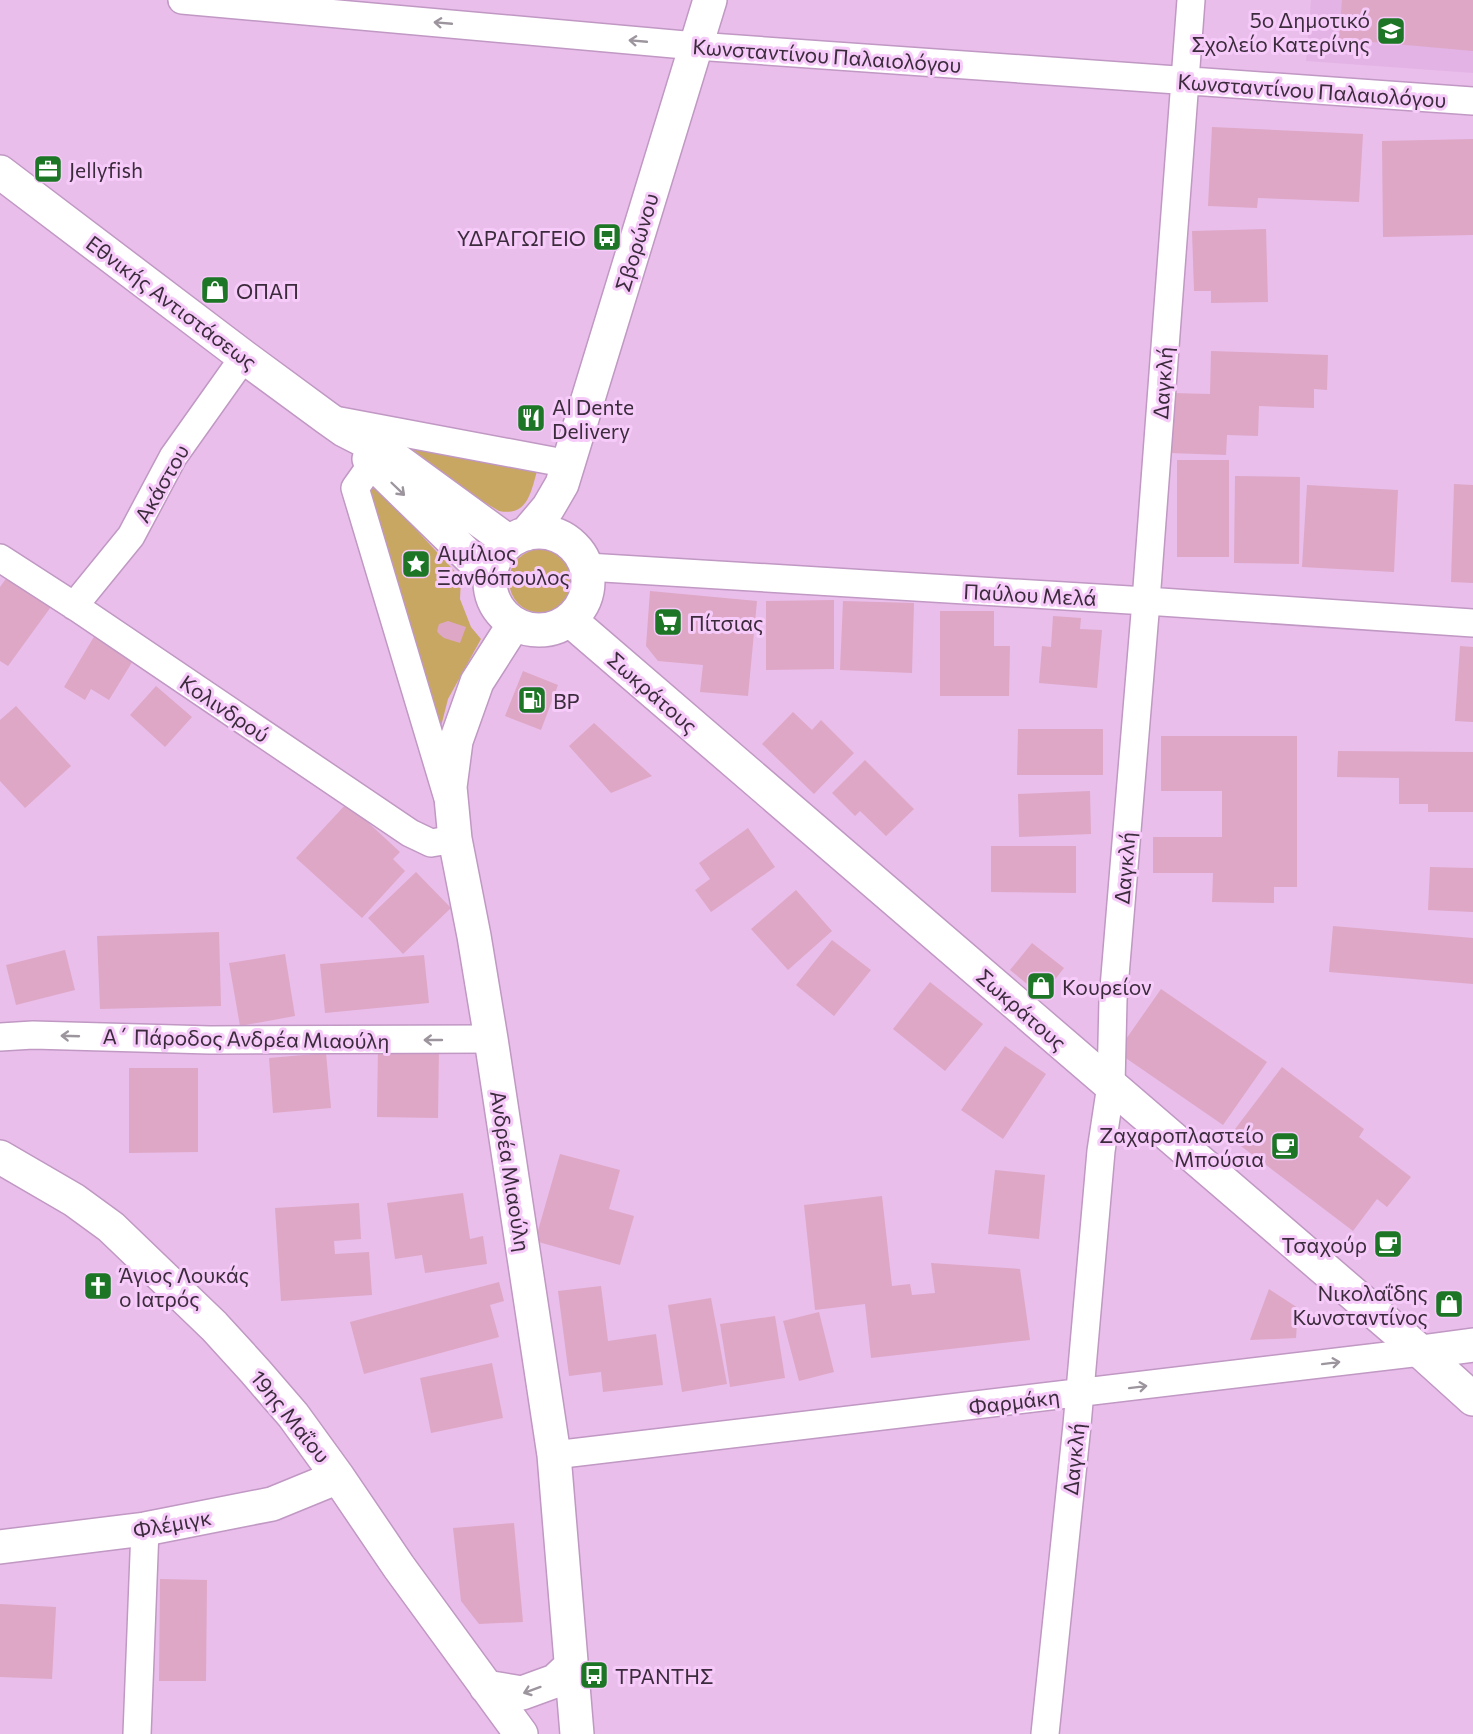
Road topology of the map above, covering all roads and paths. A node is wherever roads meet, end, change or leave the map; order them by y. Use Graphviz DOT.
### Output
graph roads {
  1 [pos="182,0"];
  2 [pos="710,0"];
  3 [pos="1191,0"];
  4 [pos="696,46"];
  5 [pos="1185,81"];
  6 [pos="1473,101"];
  7 [pos="0,172"];
  8 [pos="244,357"];
  9 [pos="336,424"];
  10 [pos="372,464"];
  11 [pos="566,474"];
  12 [pos="518,538"];
  13 [pos="580,556"];
  14 [pos="0,558"];
  15 [pos="490,577"];
  16 [pos="1146,601"];
  17 [pos="74,606"];
  18 [pos="570,620"];
  19 [pos="1473,623"];
  20 [pos="514,624"];
  21 [pos="454,827"];
  22 [pos="0,1037"];
  23 [pos="491,1039"];
  24 [pos="1111,1085"];
  25 [pos="0,1157"];
  26 [pos="1473,1345"];
  27 [pos="1421,1352"];
  28 [pos="1080,1394"];
  29 [pos="1473,1399"];
  30 [pos="554,1455"];
  31 [pos="338,1477"];
  32 [pos="145,1529"];
  33 [pos="0,1547"];
  34 [pos="571,1666"];
  35 [pos="486,1687"];
  36 [pos="137,1734"];
  37 [pos="521,1734"];
  38 [pos="577,1734"];
  39 [pos="1045,1734"];
  4 -- 1 [label="street, Κωνσταντίνου Παλαιολόγου, one-way"];
  2 -- 4 [label="main road, Σβορώνου"];
  3 -- 5 [label="street, Δαγκλή"];
  4 -- 5 [label="street, Κωνσταντίνου Παλαιολόγου"];
  4 -- 11 [label="main road, Σβορώνου"];
  5 -- 6 [label="street, Κωνσταντίνου Παλαιολόγου"];
  5 -- 16 [label="street, Δαγκλή"];
  7 -- 8 [label="main road, Εθνικής Αντιστάσεως"];
  8 -- 9 [label="main road, Εθνικής Αντιστάσεως"];
  8 -- 17 [label="street, Ακάστου"];
  9 -- 10 [label="main road"];
  9 -- 11 [label="street"];
  9 -- 12 [label="main road"];
  10 -- 15 [label="main road, one-way"];
  10 -- 21 [label="street"];
  11 -- 12 [label="main road"];
  11 -- 13 [label="main road"];
  12 -- 13 [label="main road"];
  12 -- 15 [label="main road"];
  13 -- 16 [label="street, Παύλου Μελά"];
  13 -- 18 [label="main road"];
  14 -- 17 [label="street, Κολινδρού"];
  15 -- 20 [label="main road"];
  16 -- 19 [label="street, Παύλου Μελά"];
  16 -- 24 [label="street, Δαγκλή"];
  17 -- 21 [label="street, Κολινδρού"];
  18 -- 20 [label="main road"];
  18 -- 24 [label="main road, Σωκράτους"];
  20 -- 21 [label="main road, Ανδρέα Μιαούλη"];
  21 -- 23 [label="main road, Ανδρέα Μιαούλη"];
  23 -- 22 [label="street, Α΄ Πάροδος Ανδρέα Μιαούλη, one-way"];
  23 -- 30 [label="main road, Ανδρέα Μιαούλη"];
  24 -- 27 [label="main road, Σωκράτους"];
  24 -- 28 [label="street, Δαγκλή"];
  25 -- 31 [label="main road, 19ης Μαΐου"];
  26 -- 27 [label="main road, Φαρμάκη"];
  28 -- 27 [label="street, Φαρμάκη, one-way"];
  27 -- 29 [label="main road, Σωκράτους"];
  28 -- 30 [label="street, Φαρμάκη"];
  28 -- 39 [label="street, Δαγκλή"];
  30 -- 34 [label="main road, Ανδρέα Μιαούλη"];
  31 -- 32 [label="main road, Φλέμιγκ"];
  31 -- 35 [label="main road, 19ης Μαΐου"];
  32 -- 33 [label="main road, Φλέμιγκ"];
  32 -- 36 [label="street"];
  34 -- 35 [label="main road, one-way"];
  34 -- 38 [label="main road, Ανδρέα Μιαούλη"];
  35 -- 37 [label="main road, 19ης Μαΐου"];
}
